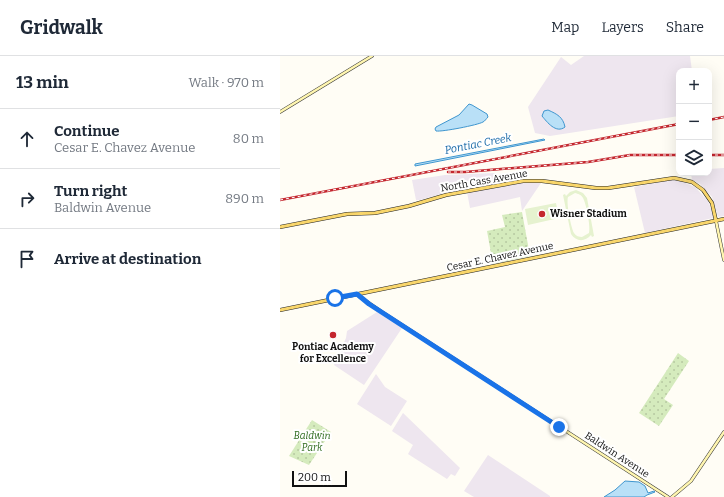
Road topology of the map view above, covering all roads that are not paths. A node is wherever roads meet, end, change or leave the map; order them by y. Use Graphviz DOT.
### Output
graph roads {
  1 [pos="372,56"];
  2 [pos="280,112"];
  3 [pos="724,219"];
  4 [pos="716,221"];
  5 [pos="280,227"];
  6 [pos="724,260"];
  7 [pos="357,294"];
  8 [pos="280,310"];
  9 [pos="724,432"];
  10 [pos="668,497"];
  11 [pos="672,497"];
  1 -- 2 [label="main road"];
  3 -- 4 [label="main road, Cesar E. Chavez Avenue"];
  4 -- 5 [label="main road, North Cass Avenue"];
  4 -- 6 [label="main road"];
  4 -- 7 [label="main road, Cesar E. Chavez Avenue"];
  7 -- 8 [label="main road, Cesar E. Chavez Avenue"];
  7 -- 10 [label="main road, Baldwin Avenue"];
  9 -- 11 [label="main road"];
}
